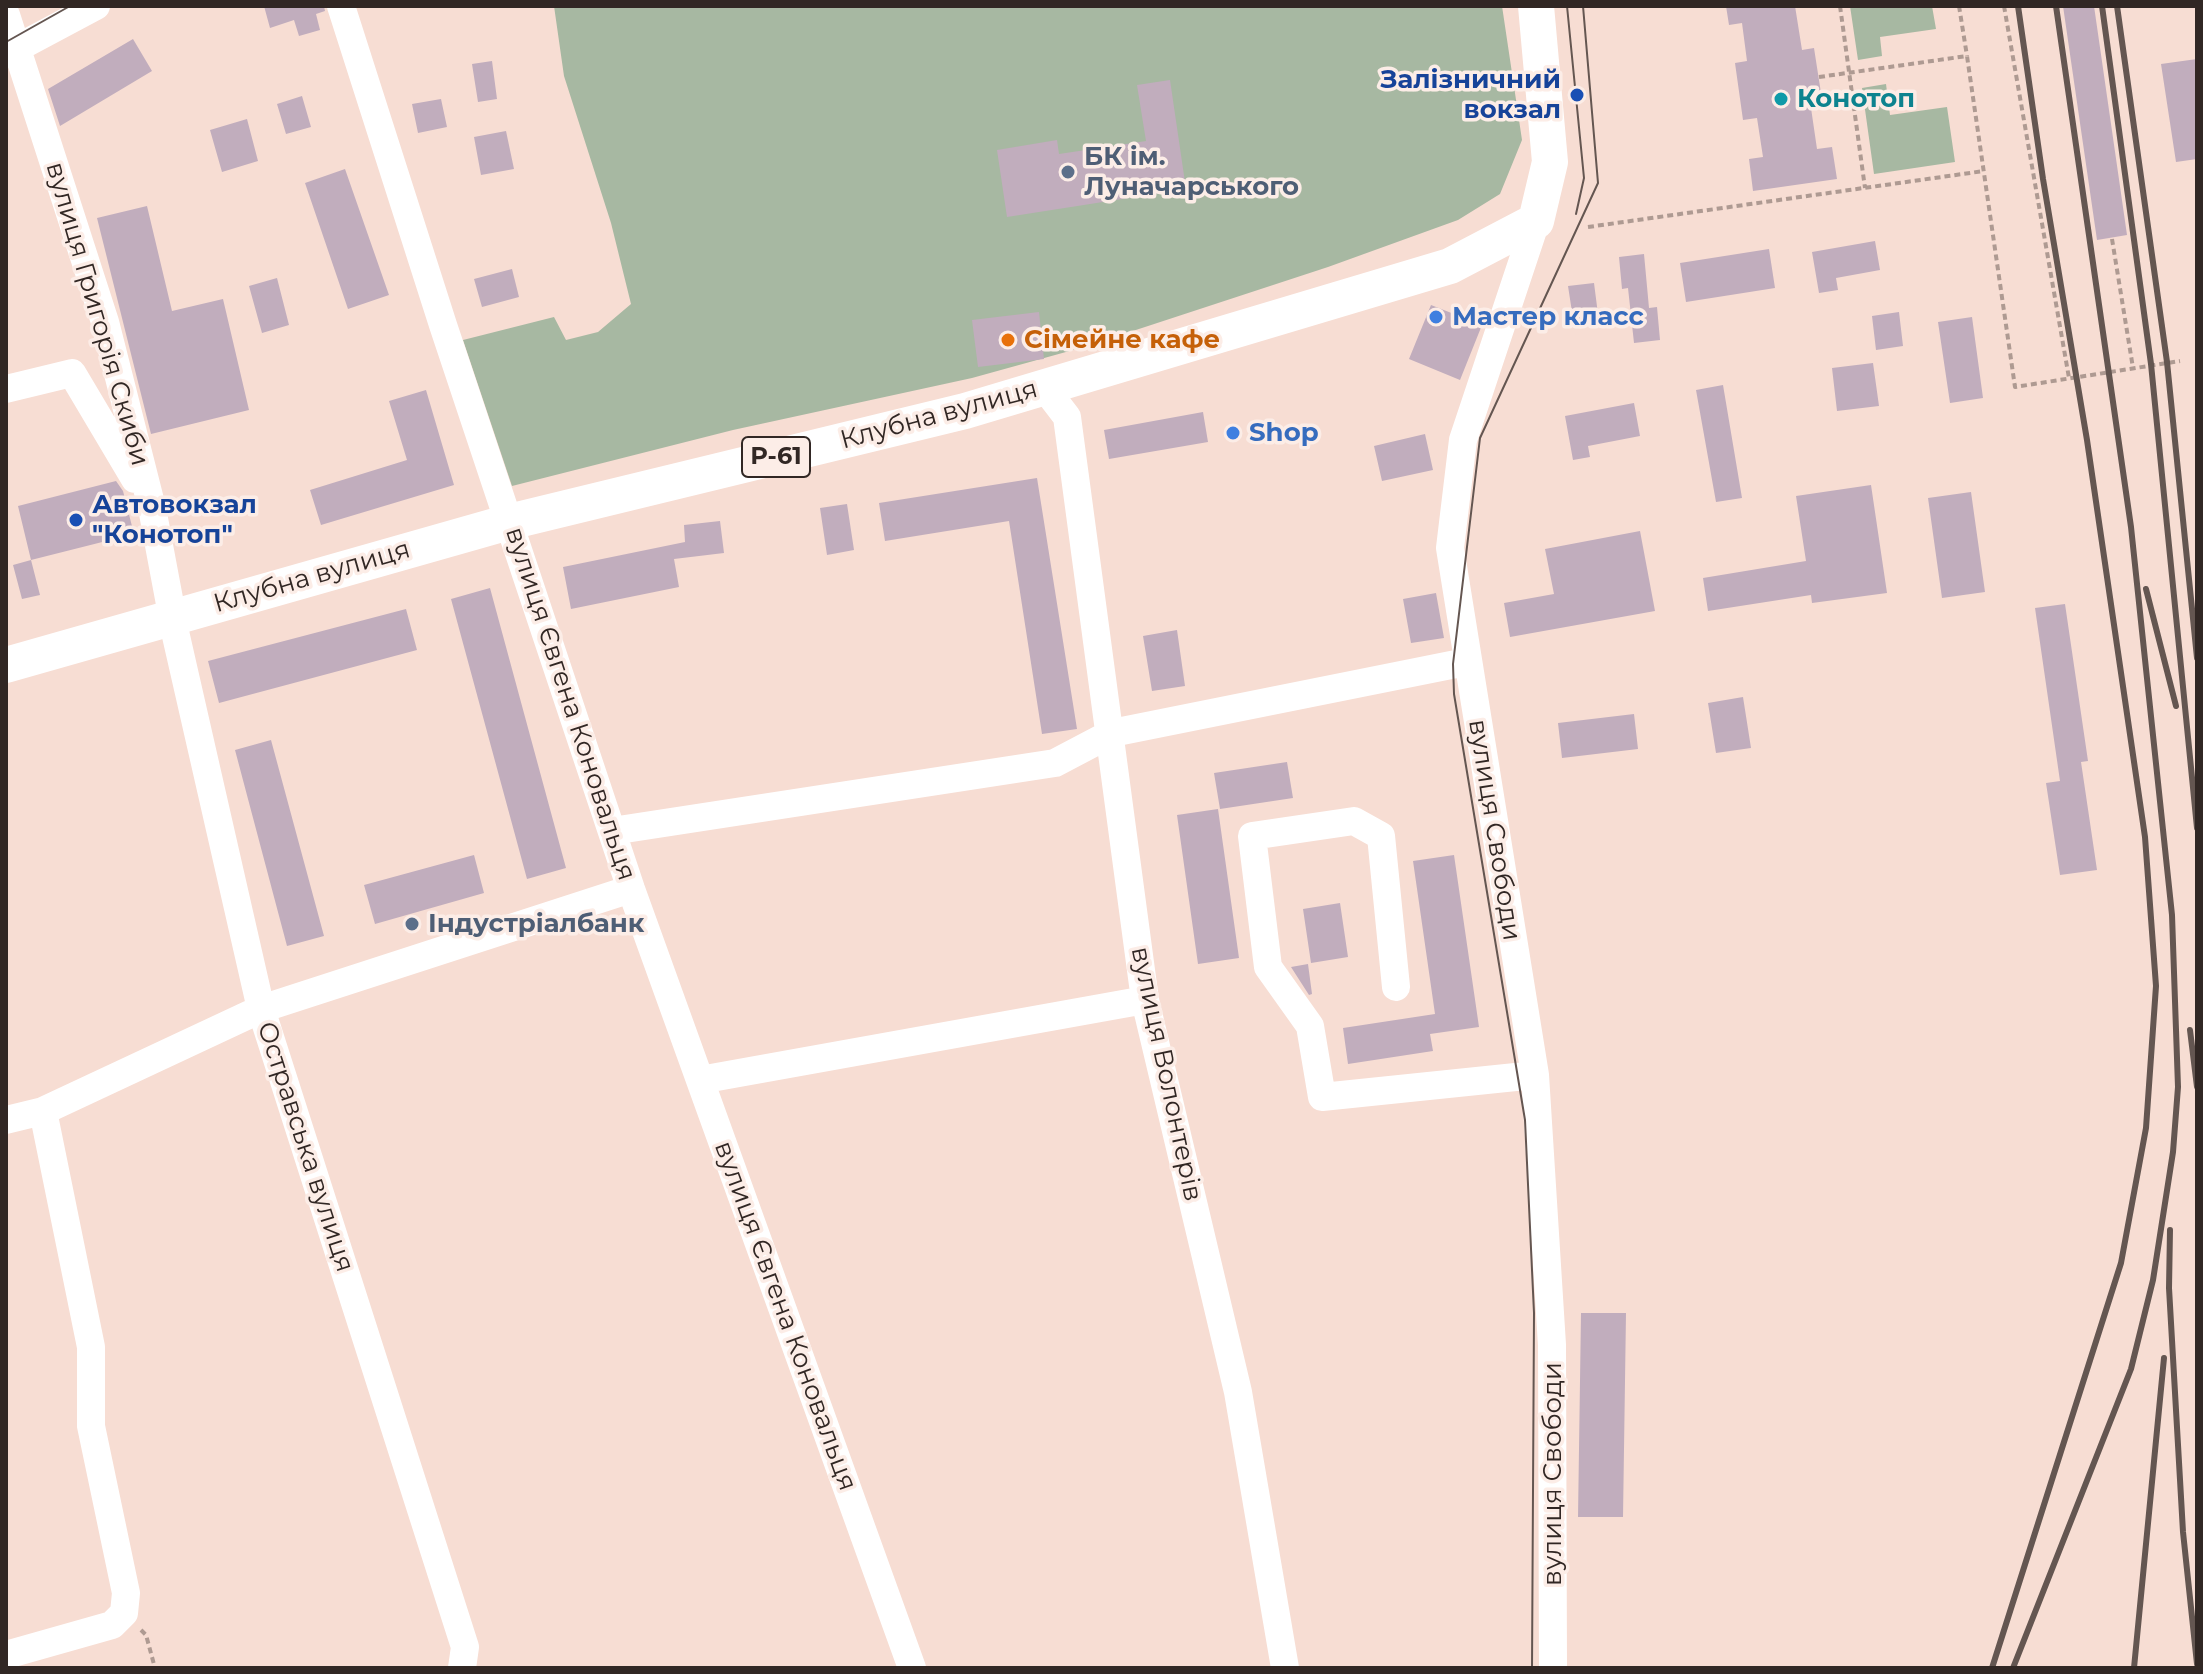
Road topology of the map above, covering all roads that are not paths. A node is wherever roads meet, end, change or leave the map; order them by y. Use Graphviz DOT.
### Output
graph roads {
  1 [pos="96,6"];
  2 [pos="341,6"];
  3 [pos="1536,6"];
  4 [pos="6,15"];
  5 [pos="12,52"];
  6 [pos="1536,221"];
  7 [pos="1044,387"];
  8 [pos="6,389"];
  9 [pos="152,508"];
  10 [pos="509,522"];
  11 [pos="172,617"];
  12 [pos="1466,662"];
  13 [pos="6,665"];
  14 [pos="1112,733"];
  15 [pos="612,831"];
  16 [pos="631,889"];
  17 [pos="1396,987"];
  18 [pos="1145,1000"];
  19 [pos="261,1009"];
  20 [pos="1535,1075"];
  21 [pos="700,1080"];
  22 [pos="43,1111"];
  23 [pos="6,1120"];
  24 [pos="6,1655"];
  25 [pos="462,1668"];
  26 [pos="912,1668"];
  27 [pos="1285,1668"];
  28 [pos="1553,1668"];
  1 -- 5 [label="street"];
  2 -- 10 [label="street, вулиця Євгена Коновальця"];
  3 -- 6 [label="main road, вулиця Свободи"];
  4 -- 5 [label="street, вулиця Григорія Скиби"];
  5 -- 9 [label="street, вулиця Григорія Скиби"];
  6 -- 7 [label="main road, Клубна вулиця / Р-61"];
  6 -- 12 [label="street, вулиця Свободи"];
  7 -- 10 [label="main road, Клубна вулиця / Р-61"];
  7 -- 14 [label="street, вулиця Волонтерів"];
  8 -- 9 [label="street"];
  9 -- 11 [label="street, вулиця Григорія Скиби"];
  10 -- 11 [label="main road, Клубна вулиця / Р-61"];
  10 -- 15 [label="street, вулиця Євгена Коновальця"];
  11 -- 13 [label="main road, Клубна вулиця / Р-61"];
  11 -- 19 [label="street, Остравська вулиця"];
  12 -- 14 [label="street"];
  12 -- 20 [label="street, вулиця Свободи"];
  14 -- 15 [label="street"];
  14 -- 18 [label="street, вулиця Волонтерів"];
  15 -- 16 [label="street, вулиця Євгена Коновальця"];
  16 -- 19 [label="street"];
  16 -- 21 [label="street, вулиця Євгена Коновальця"];
  17 -- 20 [label="street"];
  18 -- 21 [label="street"];
  18 -- 27 [label="street, вулиця Волонтерів"];
  19 -- 22 [label="street"];
  19 -- 25 [label="street, Остравська вулиця"];
  20 -- 28 [label="street, вулиця Свободи"];
  21 -- 26 [label="street, вулиця Євгена Коновальця"];
  22 -- 23 [label="street"];
  22 -- 24 [label="street"];
}
